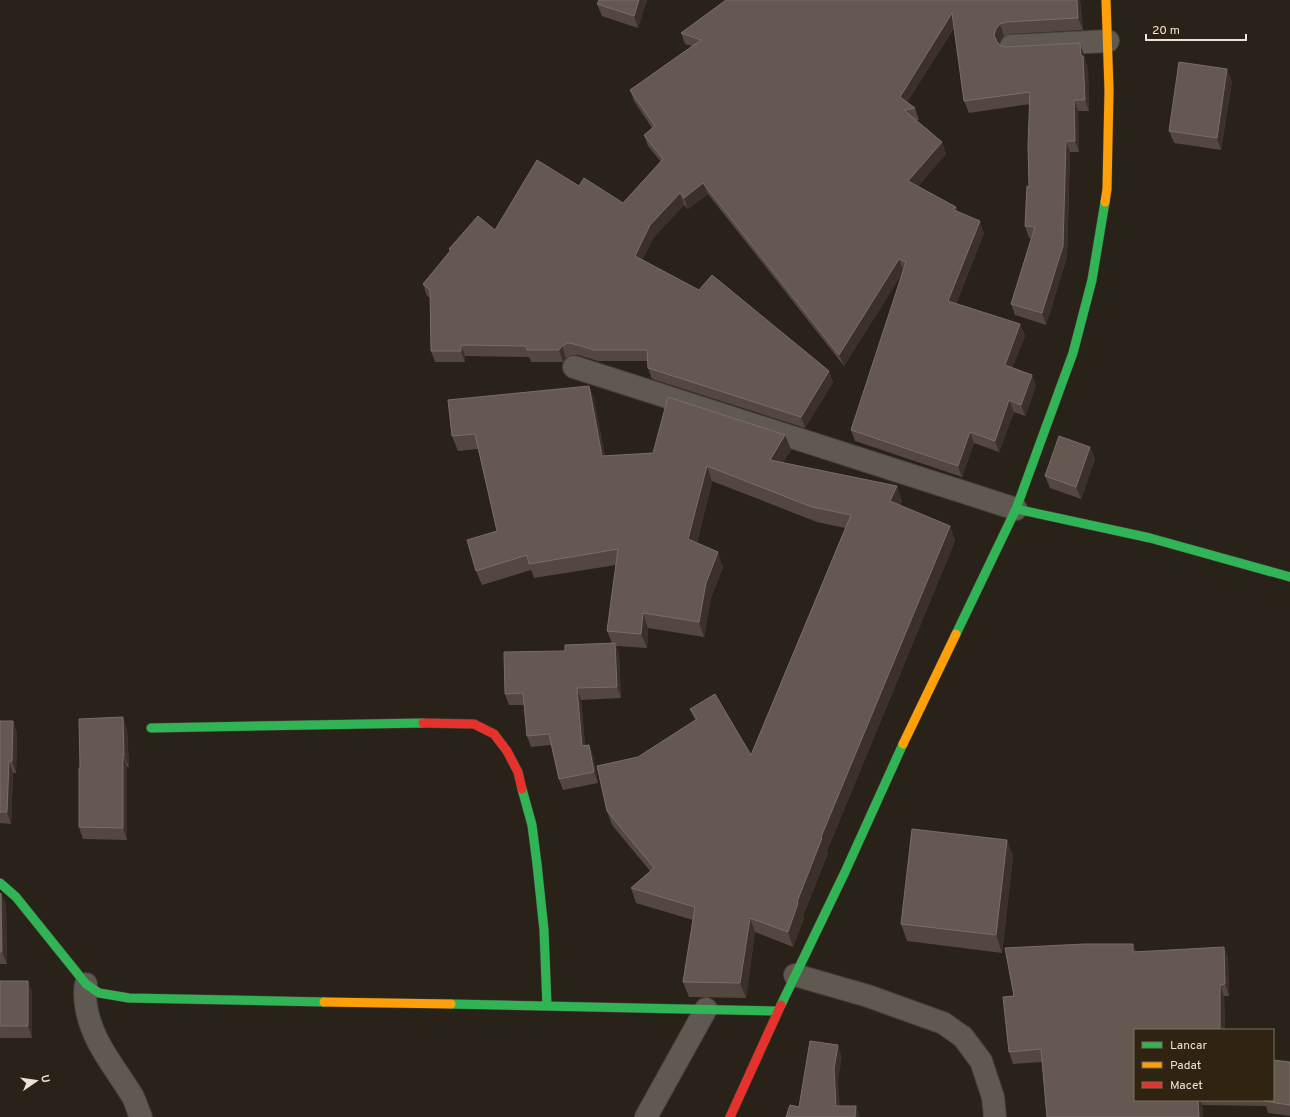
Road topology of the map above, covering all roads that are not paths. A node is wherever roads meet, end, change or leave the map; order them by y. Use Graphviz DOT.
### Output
graph roads {
  1 [pos="1106,0"];
  2 [pos="1108,41"];
  3 [pos="1011,46"];
  4 [pos="574,366"];
  5 [pos="1016,509"];
  6 [pos="1290,577"];
  7 [pos="151,728"];
  8 [pos="0,883"];
  9 [pos="795,975"];
  10 [pos="86,984"];
  11 [pos="546,1006"];
  12 [pos="706,1009"];
  13 [pos="778,1011"];
  14 [pos="141,1117"];
  15 [pos="646,1117"];
  16 [pos="730,1117"];
  17 [pos="995,1117"];
  1 -- 2 [label="street"];
  2 -- 3 [label="street"];
  2 -- 5 [label="street"];
  4 -- 5 [label="street"];
  5 -- 6 [label="street"];
  5 -- 9 [label="street"];
  7 -- 11 [label="street"];
  8 -- 10 [label="street"];
  9 -- 13 [label="street"];
  9 -- 17 [label="street"];
  10 -- 11 [label="street"];
  10 -- 14 [label="street"];
  11 -- 12 [label="street"];
  12 -- 13 [label="street"];
  12 -- 15 [label="street"];
  13 -- 16 [label="street"];
}
